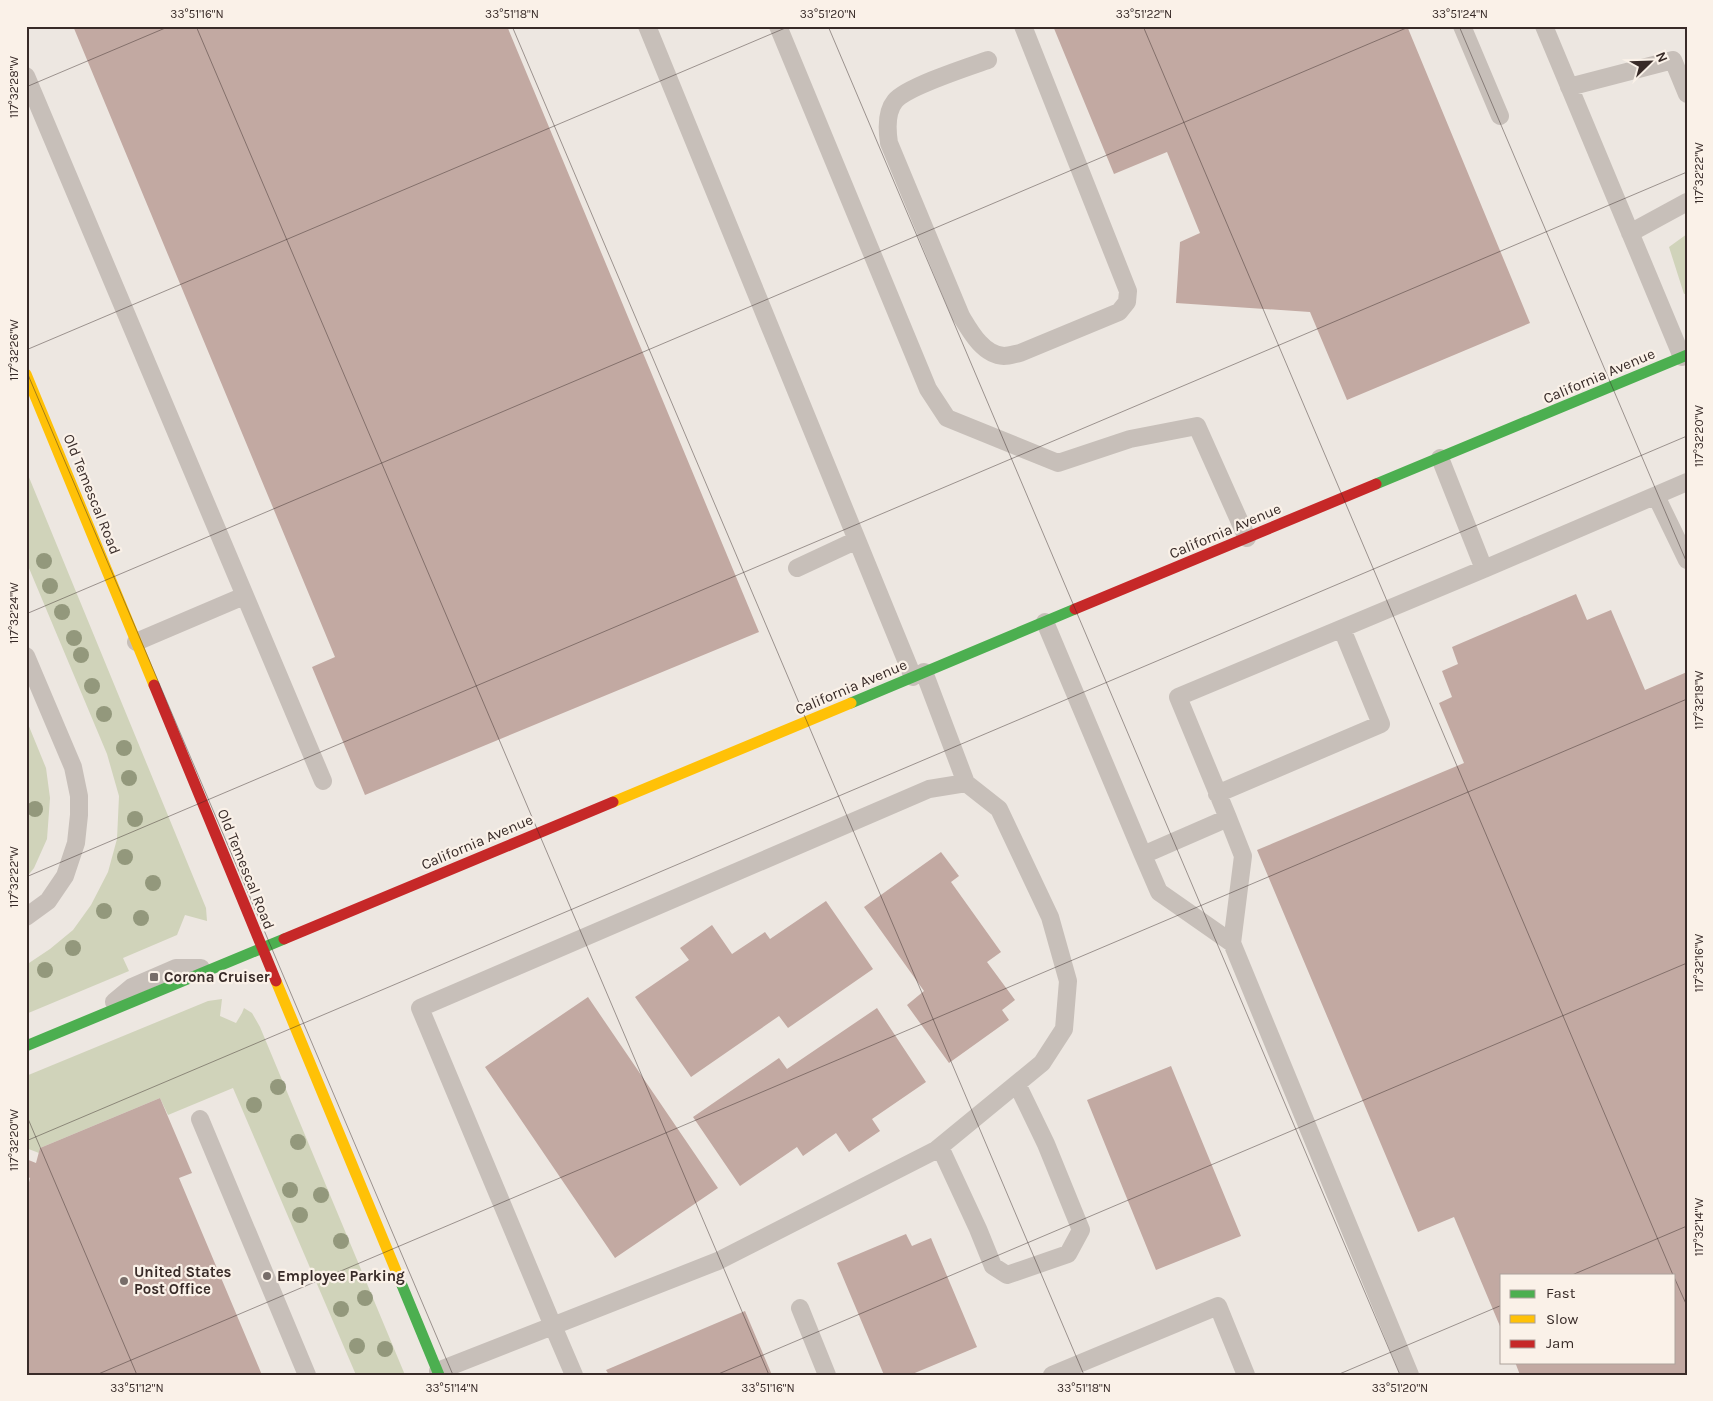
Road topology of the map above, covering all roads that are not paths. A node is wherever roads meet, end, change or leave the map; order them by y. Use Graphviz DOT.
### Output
graph roads {
  1 [pos="647,26"];
  2 [pos="778,26"];
  3 [pos="1023,26"];
  4 [pos="1462,26"];
  5 [pos="1544,26"];
  6 [pos="988,60"];
  7 [pos="26,76"];
  8 [pos="1569,87"];
  9 [pos="1687,94"];
  10 [pos="1500,116"];
  11 [pos="1687,202"];
  12 [pos="1630,233"];
  13 [pos="1684,356"];
  14 [pos="26,374"];
  15 [pos="1440,458"];
  16 [pos="1687,482"];
  17 [pos="1656,496"];
  18 [pos="1247,538"];
  19 [pos="857,540"];
  20 [pos="1687,560"];
  21 [pos="797,568"];
  22 [pos="1484,569"];
  23 [pos="244,596"];
  24 [pos="1045,622"];
  25 [pos="1342,629"];
  26 [pos="136,642"];
  27 [pos="26,656"];
  28 [pos="918,675"];
  29 [pos="322,781"];
  30 [pos="966,783"];
  31 [pos="1217,794"];
  32 [pos="1228,818"];
  33 [pos="1143,855"];
  34 [pos="26,917"];
  35 [pos="1232,943"];
  36 [pos="262,948"];
  37 [pos="216,966"];
  38 [pos="101,1014"];
  39 [pos="26,1046"];
  40 [pos="1017,1084"];
  41 [pos="200,1120"];
  42 [pos="940,1147"];
  43 [pos="800,1308"];
  44 [pos="553,1326"];
  45 [pos="439,1373"];
  46 [pos="307,1375"];
  47 [pos="574,1375"];
  48 [pos="827,1375"];
  49 [pos="1052,1375"];
  50 [pos="1246,1375"];
  51 [pos="1410,1375"];
  1 -- 19 [label="lane"];
  2 -- 18 [label="lane"];
  3 -- 6 [label="lane"];
  4 -- 10 [label="lane"];
  5 -- 8 [label="lane"];
  7 -- 23 [label="lane"];
  8 -- 9 [label="lane"];
  8 -- 12 [label="lane"];
  11 -- 12 [label="lane"];
  12 -- 13 [label="lane"];
  13 -- 15 [label="main road, California Avenue"];
  14 -- 26 [label="main road, Old Temescal Road"];
  15 -- 18 [label="main road, California Avenue"];
  15 -- 22 [label="lane"];
  16 -- 17 [label="lane"];
  17 -- 20 [label="lane"];
  17 -- 22 [label="lane"];
  18 -- 24 [label="main road, California Avenue"];
  19 -- 21 [label="lane"];
  19 -- 28 [label="lane"];
  22 -- 25 [label="lane"];
  23 -- 26 [label="lane"];
  23 -- 29 [label="lane"];
  24 -- 28 [label="main road, California Avenue"];
  24 -- 33 [label="lane"];
  25 -- 31 [label="lane"];
  25 -- 31 [label="lane"];
  26 -- 36 [label="main road, Old Temescal Road"];
  27 -- 34 [label="lane"];
  28 -- 30 [label="lane"];
  28 -- 36 [label="main road, California Avenue"];
  30 -- 40 [label="lane"];
  30 -- 44 [label="lane"];
  31 -- 32 [label="lane"];
  32 -- 33 [label="lane"];
  32 -- 35 [label="lane"];
  33 -- 35 [label="lane"];
  35 -- 51 [label="lane"];
  36 -- 37 [label="main road, California Avenue"];
  36 -- 45 [label="main road, Old Temescal Road"];
  37 -- 38 [label="lane"];
  38 -- 39 [label="main road"];
  40 -- 42 [label="lane"];
  40 -- 42 [label="lane"];
  41 -- 46 [label="lane"];
  42 -- 44 [label="lane"];
  43 -- 48 [label="lane"];
  44 -- 45 [label="lane"];
  44 -- 47 [label="lane"];
  49 -- 50 [label="lane"];
}
